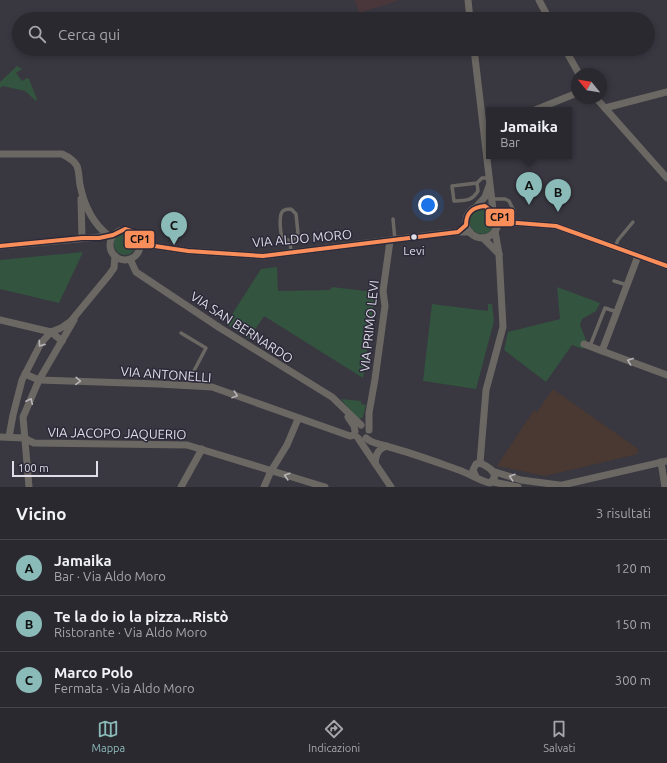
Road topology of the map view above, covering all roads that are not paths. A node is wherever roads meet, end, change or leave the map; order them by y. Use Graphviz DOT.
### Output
graph roads {
  1 [pos="468,0"];
  2 [pos="539,0"];
  3 [pos="469,12"];
  4 [pos="545,12"];
  5 [pos="475,56"];
  6 [pos="569,56"];
  7 [pos="576,68"];
  8 [pos="667,92"];
  9 [pos="571,95"];
  10 [pos="601,104"];
  11 [pos="542,107"];
  12 [pos="605,108"];
  13 [pos="486,123"];
  14 [pos="0,154"];
  15 [pos="488,159"];
  16 [pos="667,178"];
  17 [pos="490,181"];
  18 [pos="477,183"];
  19 [pos="80,187"];
  20 [pos="492,199"];
  21 [pos="476,207"];
  22 [pos="494,212"];
  23 [pos="393,219"];
  24 [pos="510,222"];
  25 [pos="633,222"];
  26 [pos="466,225"];
  27 [pos="496,229"];
  28 [pos="458,232"];
  29 [pos="470,232"];
  30 [pos="111,236"];
  31 [pos="82,238"];
  32 [pos="99,238"];
  33 [pos="483,238"];
  34 [pos="140,240"];
  35 [pos="290,240"];
  36 [pos="393,240"];
  37 [pos="110,245"];
  38 [pos="148,245"];
  39 [pos="0,246"];
  40 [pos="615,247"];
  41 [pos="140,249"];
  42 [pos="291,252"];
  43 [pos="499,254"];
  44 [pos="115,256"];
  45 [pos="638,256"];
  46 [pos="128,260"];
  47 [pos="667,266"];
  48 [pos="109,275"];
  49 [pos="614,281"];
  50 [pos="627,286"];
  51 [pos="80,310"];
  52 [pos="617,312"];
  53 [pos="0,320"];
  54 [pos="51,332"];
  55 [pos="181,333"];
  56 [pos="62,342"];
  57 [pos="587,345"];
  58 [pos="602,351"];
  59 [pos="25,374"];
  60 [pos="667,375"];
  61 [pos="39,380"];
  62 [pos="186,386"];
  63 [pos="346,411"];
  64 [pos="369,413"];
  65 [pos="298,419"];
  66 [pos="362,425"];
  67 [pos="362,435"];
  68 [pos="0,437"];
  69 [pos="9,438"];
  70 [pos="24,438"];
  71 [pos="388,446"];
  72 [pos="202,449"];
  73 [pos="373,460"];
  74 [pos="664,461"];
  75 [pos="478,464"];
  76 [pos="271,471"];
  77 [pos="460,471"];
  78 [pos="492,471"];
  79 [pos="476,477"];
  80 [pos="489,484"];
  81 [pos="559,486"];
  82 [pos="29,487"];
  83 [pos="181,487"];
  84 [pos="264,487"];
  85 [pos="325,487"];
  86 [pos="391,487"];
  87 [pos="518,487"];
  88 [pos="665,487"];
  1 -- 3 [label="street"];
  2 -- 4 [label="street"];
  5 -- 13 [label="street"];
  6 -- 7 [label="street"];
  8 -- 12 [label="street"];
  9 -- 11 [label="street"];
  10 -- 12 [label="street"];
  12 -- 16 [label="street"];
  14 -- 19 [label="street"];
  15 -- 17 [label="street"];
  17 -- 18 [label="lane"];
  17 -- 20 [label="street"];
  17 -- 21 [label="street"];
  18 -- 18 [label="lane"];
  19 -- 30 [label="street"];
  19 -- 31 [label="street"];
  20 -- 22 [label="street"];
  20 -- 24 [label="lane"];
  21 -- 22 [label="street"];
  21 -- 26 [label="street"];
  22 -- 24 [label="street"];
  22 -- 27 [label="street"];
  23 -- 36 [label="lane"];
  24 -- 27 [label="street"];
  24 -- 40 [label="street"];
  25 -- 40 [label="lane"];
  26 -- 28 [label="street"];
  26 -- 29 [label="street"];
  27 -- 33 [label="street"];
  27 -- 43 [label="street"];
  28 -- 29 [label="street, VIA ALDO MORO"];
  28 -- 36 [label="street, VIA ALDO MORO"];
  29 -- 33 [label="street"];
  30 -- 32 [label="street"];
  30 -- 34 [label="street"];
  30 -- 37 [label="street"];
  31 -- 32 [label="street"];
  31 -- 39 [label="street"];
  32 -- 37 [label="street"];
  33 -- 43 [label="street"];
  34 -- 38 [label="street, VIA ALDO MORO"];
  34 -- 41 [label="street"];
  35 -- 35 [label="lane"];
  35 -- 42 [label="lane"];
  36 -- 42 [label="street, VIA ALDO MORO"];
  36 -- 64 [label="street, VIA PRIMO LEVI"];
  37 -- 44 [label="street"];
  38 -- 41 [label="street"];
  38 -- 42 [label="street, VIA ALDO MORO"];
  40 -- 45 [label="street"];
  41 -- 46 [label="street"];
  43 -- 75 [label="street"];
  44 -- 46 [label="street"];
  44 -- 48 [label="street"];
  45 -- 47 [label="street"];
  45 -- 50 [label="street"];
  46 -- 48 [label="street"];
  46 -- 63 [label="street, VIA SAN BERNARDO"];
  48 -- 51 [label="street"];
  49 -- 50 [label="lane"];
  50 -- 52 [label="street"];
  51 -- 54 [label="street"];
  51 -- 56 [label="street"];
  52 -- 57 [label="lane"];
  52 -- 58 [label="street"];
  53 -- 54 [label="street"];
  54 -- 56 [label="street"];
  54 -- 59 [label="street, one-way"];
  55 -- 62 [label="lane"];
  56 -- 61 [label="street"];
  57 -- 58 [label="street"];
  60 -- 58 [label="street, one-way"];
  59 -- 61 [label="street"];
  59 -- 69 [label="street"];
  61 -- 62 [label="street, VIA ANTONELLI, one-way"];
  70 -- 61 [label="street, one-way"];
  62 -- 65 [label="street, VIA ANTONELLI, one-way"];
  63 -- 66 [label="street, VIA SAN BERNARDO"];
  63 -- 67 [label="street, VIA SAN BERNARDO"];
  64 -- 66 [label="street, VIA PRIMO LEVI"];
  64 -- 67 [label="street, VIA PRIMO LEVI"];
  65 -- 67 [label="street, VIA ANTONELLI"];
  65 -- 76 [label="street"];
  66 -- 67 [label="street, VIA SAN BERNARDO"];
  67 -- 71 [label="street"];
  67 -- 73 [label="street"];
  68 -- 69 [label="street, VIA JACOPO JAQUERIO"];
  69 -- 70 [label="street, VIA JACOPO JAQUERIO"];
  70 -- 72 [label="street, VIA JACOPO JAQUERIO"];
  70 -- 82 [label="street"];
  71 -- 73 [label="street"];
  71 -- 77 [label="street"];
  72 -- 76 [label="street, VIA JACOPO JAQUERIO"];
  72 -- 83 [label="street"];
  73 -- 86 [label="street"];
  74 -- 81 [label="street"];
  74 -- 88 [label="street"];
  75 -- 77 [label="street"];
  75 -- 78 [label="street"];
  75 -- 79 [label="street"];
  76 -- 84 [label="street"];
  85 -- 76 [label="street, VIA JACOPO JAQUERIO, one-way"];
  77 -- 79 [label="street"];
  78 -- 80 [label="street"];
  81 -- 78 [label="street, one-way"];
  79 -- 80 [label="street"];
  80 -- 87 [label="street"];
}
